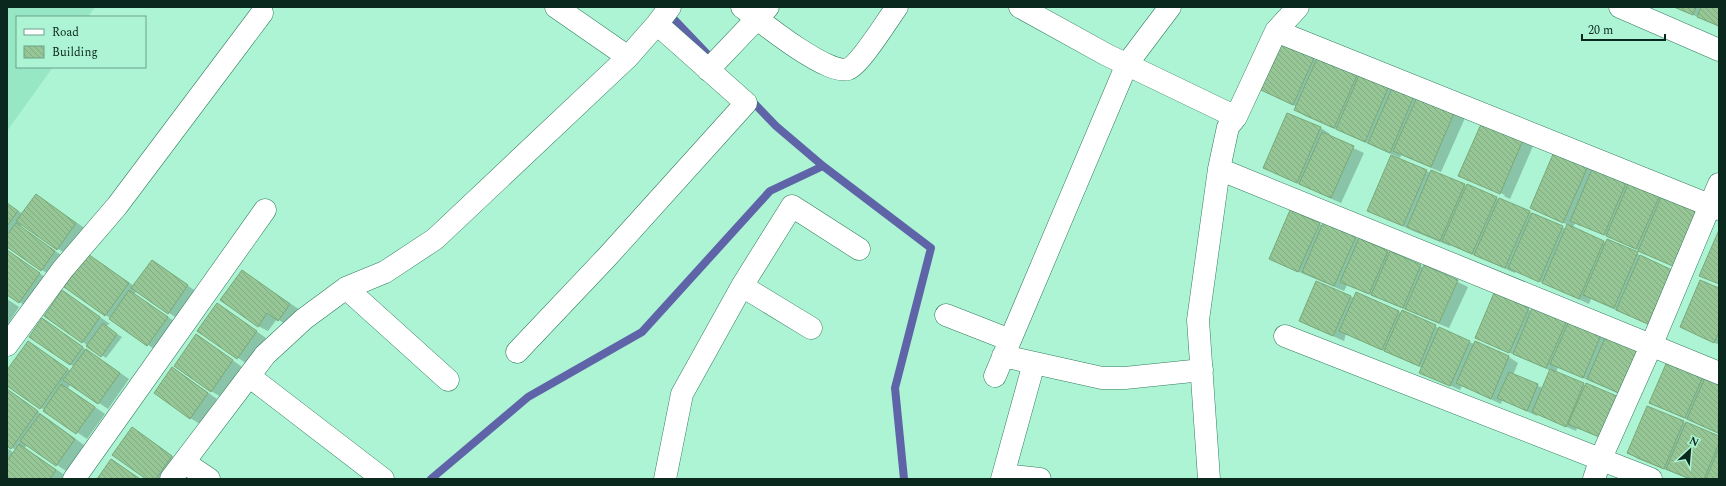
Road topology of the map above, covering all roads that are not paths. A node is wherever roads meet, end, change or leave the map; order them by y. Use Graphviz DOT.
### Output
graph roads {
  1 [pos="556,7"];
  2 [pos="897,7"];
  3 [pos="1020,7"];
  4 [pos="1170,7"];
  5 [pos="1298,7"];
  6 [pos="1620,7"];
  7 [pos="756,11"];
  8 [pos="262,13"];
  9 [pos="662,18"];
  10 [pos="1276,30"];
  11 [pos="1719,50"];
  12 [pos="628,57"];
  13 [pos="1126,64"];
  14 [pos="708,70"];
  15 [pos="1236,116"];
  16 [pos="1219,169"];
  17 [pos="1719,184"];
  18 [pos="1714,207"];
  19 [pos="265,210"];
  20 [pos="859,249"];
  21 [pos="742,286"];
  22 [pos="346,288"];
  23 [pos="946,315"];
  24 [pos="811,328"];
  25 [pos="1285,336"];
  26 [pos="7,345"];
  27 [pos="1651,346"];
  28 [pos="517,352"];
  29 [pos="1003,357"];
  30 [pos="1034,363"];
  31 [pos="1202,370"];
  32 [pos="1719,373"];
  33 [pos="249,376"];
  34 [pos="448,380"];
  35 [pos="1601,458"];
  36 [pos="178,471"];
  37 [pos="1003,477"];
  38 [pos="74,479"];
  39 [pos="209,479"];
  40 [pos="383,479"];
  41 [pos="665,479"];
  42 [pos="1040,479"];
  43 [pos="1209,479"];
  44 [pos="1594,479"];
  45 [pos="1651,479"];
  1 -- 12 [label="street"];
  2 -- 7 [label="street"];
  3 -- 13 [label="street"];
  4 -- 13 [label="street"];
  5 -- 10 [label="street"];
  6 -- 11 [label="street"];
  7 -- 14 [label="street"];
  8 -- 26 [label="street"];
  9 -- 12 [label="street"];
  9 -- 14 [label="street"];
  10 -- 15 [label="street"];
  10 -- 18 [label="street"];
  12 -- 22 [label="street"];
  13 -- 15 [label="street"];
  13 -- 29 [label="street"];
  14 -- 28 [label="street"];
  15 -- 16 [label="street"];
  16 -- 27 [label="street"];
  16 -- 31 [label="street"];
  17 -- 18 [label="street"];
  18 -- 27 [label="street"];
  19 -- 38 [label="street"];
  20 -- 21 [label="street"];
  21 -- 24 [label="street"];
  21 -- 41 [label="street"];
  22 -- 33 [label="street"];
  22 -- 34 [label="street"];
  23 -- 29 [label="street"];
  25 -- 35 [label="street"];
  27 -- 32 [label="street"];
  27 -- 35 [label="street"];
  29 -- 30 [label="street"];
  30 -- 31 [label="street"];
  30 -- 37 [label="street"];
  31 -- 43 [label="street"];
  33 -- 36 [label="street"];
  33 -- 40 [label="street"];
  35 -- 44 [label="street"];
  35 -- 45 [label="street"];
  36 -- 39 [label="street"];
  37 -- 42 [label="street"];
}
